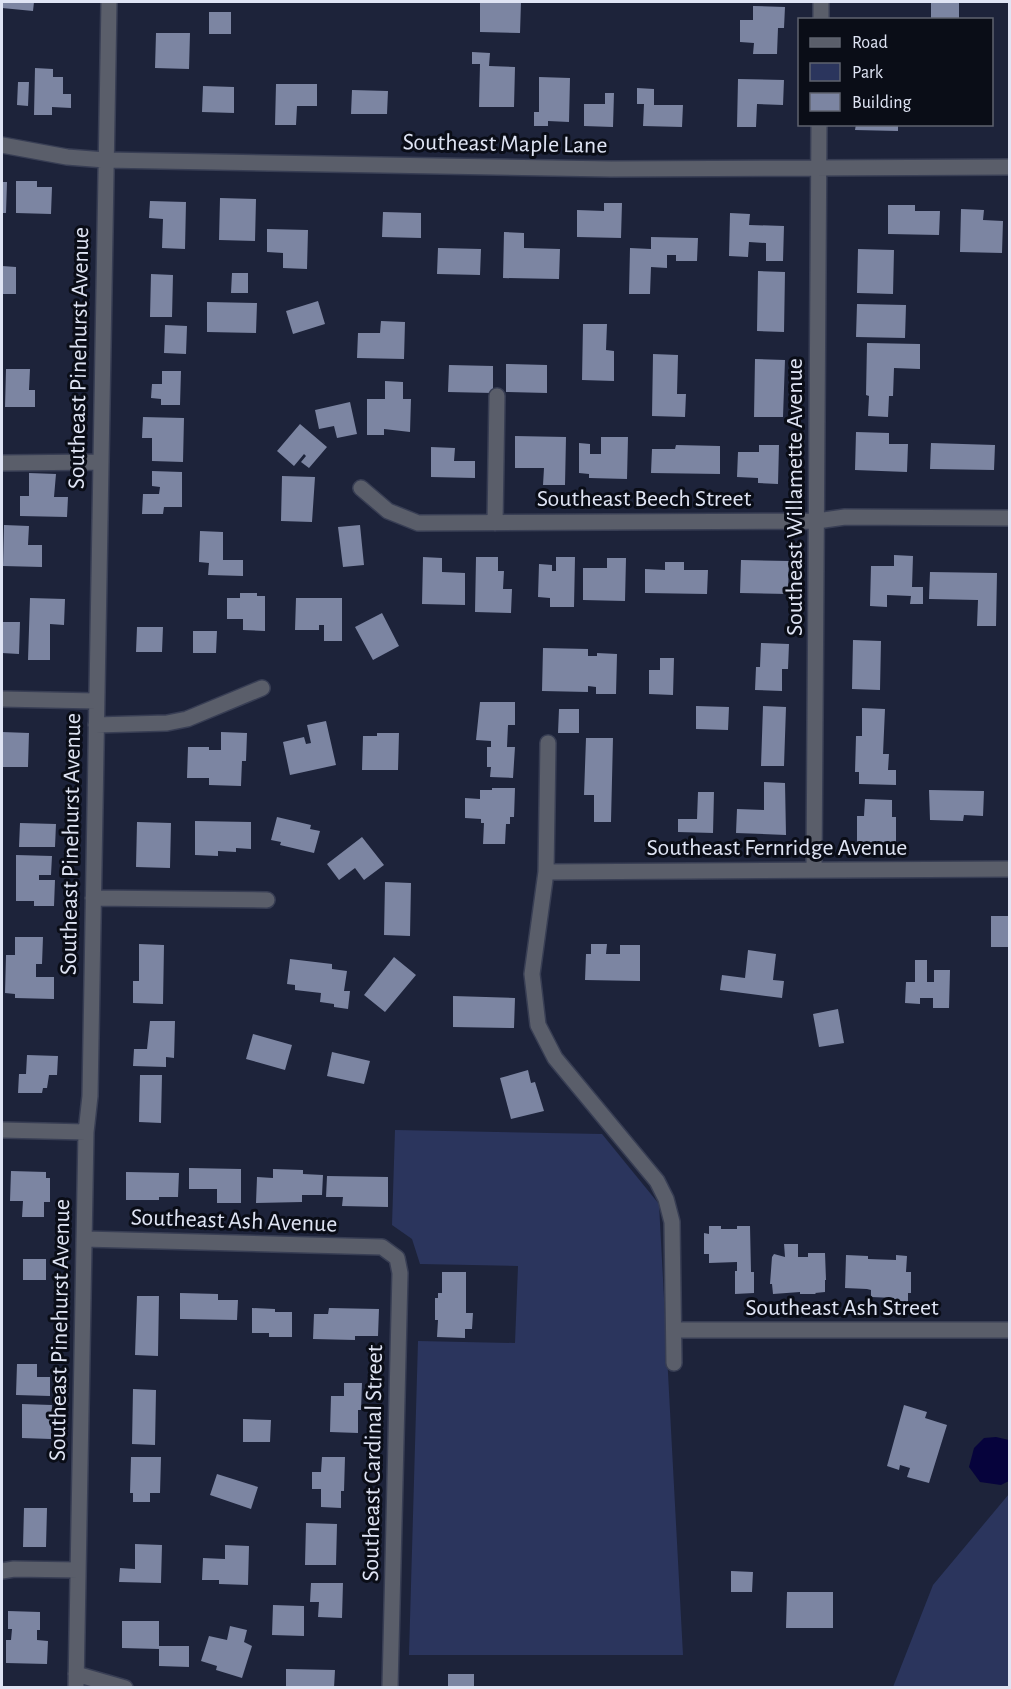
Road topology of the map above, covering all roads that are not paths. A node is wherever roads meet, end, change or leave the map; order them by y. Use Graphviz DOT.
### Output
graph roads {
  1 [pos="109,2"];
  2 [pos="821,2"];
  3 [pos="821,18"];
  4 [pos="819,126"];
  5 [pos="2,145"];
  6 [pos="105,160"];
  7 [pos="819,167"];
  8 [pos="1010,167"];
  9 [pos="497,396"];
  10 [pos="100,462"];
  11 [pos="2,463"];
  12 [pos="361,488"];
  13 [pos="1010,518"];
  14 [pos="817,521"];
  15 [pos="495,523"];
  16 [pos="262,688"];
  17 [pos="2,699"];
  18 [pos="96,701"];
  19 [pos="96,725"];
  20 [pos="548,743"];
  21 [pos="1010,869"];
  22 [pos="814,870"];
  23 [pos="546,872"];
  24 [pos="93,898"];
  25 [pos="267,900"];
  26 [pos="2,1130"];
  27 [pos="86,1132"];
  28 [pos="84,1239"];
  29 [pos="382,1247"];
  30 [pos="674,1330"];
  31 [pos="1010,1330"];
  32 [pos="674,1364"];
  33 [pos="78,1570"];
  34 [pos="2,1571"];
  35 [pos="76,1681"];
  36 [pos="125,1688"];
  37 [pos="390,1688"];
  1 -- 6 [label="street, Southeast Pinehurst Avenue"];
  2 -- 3 [label="street"];
  4 -- 7 [label="street, Southeast Willamette Avenue"];
  5 -- 6 [label="street, Southeast Maple Lane"];
  6 -- 7 [label="street, Southeast Maple Lane"];
  6 -- 10 [label="street, Southeast Pinehurst Avenue"];
  7 -- 8 [label="street, Southeast Maple Lane"];
  7 -- 14 [label="street, Southeast Willamette Avenue"];
  9 -- 15 [label="street"];
  10 -- 11 [label="street"];
  10 -- 18 [label="street, Southeast Pinehurst Avenue"];
  12 -- 15 [label="street, Southeast Beech Street"];
  13 -- 14 [label="street, Southeast Beech Street"];
  14 -- 15 [label="street, Southeast Beech Street"];
  14 -- 22 [label="street, Southeast Willamette Avenue"];
  16 -- 19 [label="street"];
  17 -- 18 [label="street"];
  18 -- 19 [label="street, Southeast Pinehurst Avenue"];
  19 -- 24 [label="street, Southeast Pinehurst Avenue"];
  20 -- 23 [label="street"];
  21 -- 22 [label="street, Southeast Fernridge Avenue"];
  22 -- 23 [label="street, Southeast Fernridge Avenue"];
  23 -- 30 [label="street"];
  24 -- 25 [label="street"];
  24 -- 27 [label="street, Southeast Pinehurst Avenue"];
  26 -- 27 [label="street"];
  27 -- 28 [label="street, Southeast Pinehurst Avenue"];
  28 -- 29 [label="street, Southeast Ash Avenue"];
  28 -- 33 [label="street, Southeast Pinehurst Avenue"];
  29 -- 37 [label="street, Southeast Cardinal Street"];
  30 -- 31 [label="street, Southeast Ash Street"];
  30 -- 32 [label="street"];
  33 -- 34 [label="street"];
  33 -- 35 [label="street, Southeast Pinehurst Avenue"];
  35 -- 36 [label="street"];
}
